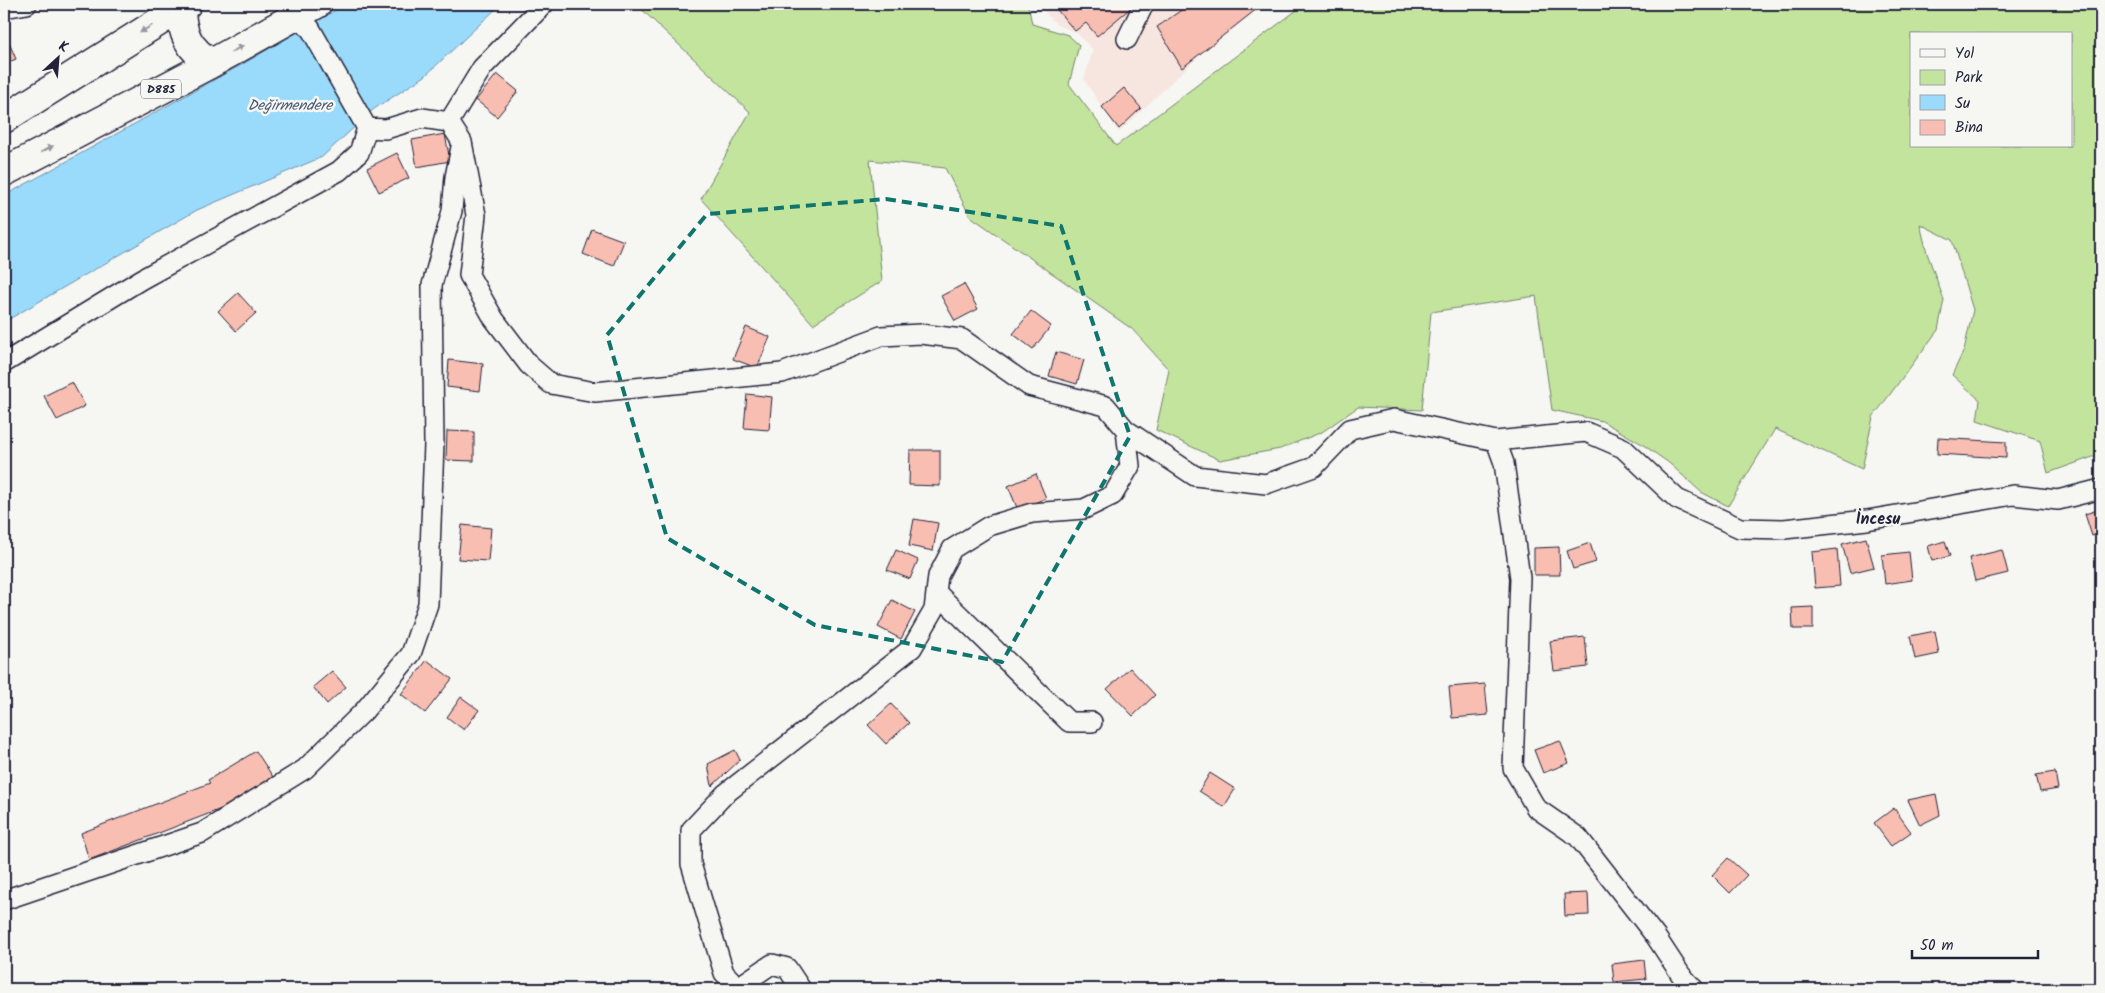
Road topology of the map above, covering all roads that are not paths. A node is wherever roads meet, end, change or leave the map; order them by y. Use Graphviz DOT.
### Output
graph roads {
  1 [pos="27,4"];
  2 [pos="544,4"];
  3 [pos="1144,4"];
  4 [pos="182,5"];
  5 [pos="4,8"];
  6 [pos="302,14"];
  7 [pos="1127,39"];
  8 [pos="212,63"];
  9 [pos="4,119"];
  10 [pos="449,122"];
  11 [pos="367,128"];
  12 [pos="462,142"];
  13 [pos="4,172"];
  14 [pos="4,363"];
  15 [pos="1126,430"];
  16 [pos="1496,441"];
  17 [pos="2101,488"];
  18 [pos="936,592"];
  19 [pos="1092,722"];
  20 [pos="4,900"];
  21 [pos="800,989"];
  22 [pos="1694,989"];
  1 -- 5 [label="street"];
  2 -- 10 [label="street"];
  3 -- 7 [label="street"];
  4 -- 8 [label="highway"];
  4 -- 9 [label="highway, one-way"];
  8 -- 6 [label="highway, D885, one-way"];
  6 -- 11 [label="street"];
  13 -- 8 [label="highway, D885, one-way"];
  10 -- 11 [label="street"];
  10 -- 12 [label="street"];
  11 -- 14 [label="street"];
  12 -- 15 [label="street"];
  12 -- 20 [label="street"];
  15 -- 16 [label="street"];
  15 -- 18 [label="street"];
  16 -- 17 [label="street"];
  16 -- 22 [label="street"];
  18 -- 19 [label="street"];
  18 -- 21 [label="street"];
}
